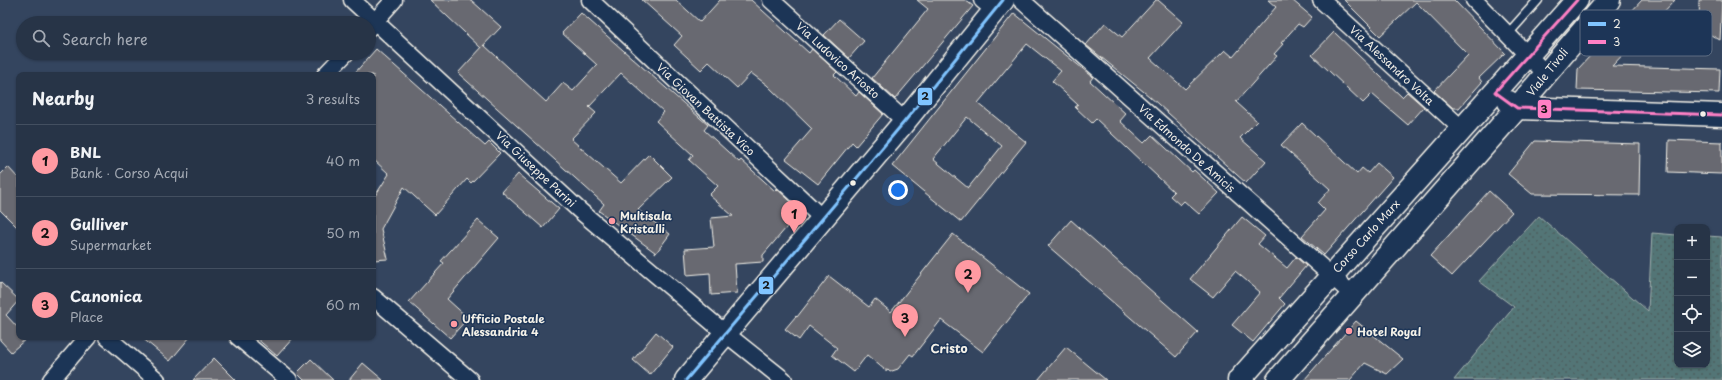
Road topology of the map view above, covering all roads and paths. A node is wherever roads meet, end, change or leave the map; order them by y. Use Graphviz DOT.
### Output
graph roads {
  1 [pos="352,0"];
  2 [pos="394,0"];
  3 [pos="590,0"];
  4 [pos="771,0"];
  5 [pos="1021,0"];
  6 [pos="1321,0"];
  7 [pos="1474,0"];
  8 [pos="1538,0"];
  9 [pos="1577,0"];
  10 [pos="1609,0"];
  11 [pos="993,3"];
  12 [pos="1600,10"];
  13 [pos="365,16"];
  14 [pos="376,20"];
  15 [pos="376,29"];
  16 [pos="1580,34"];
  17 [pos="1507,35"];
  18 [pos="1528,55"];
  19 [pos="339,60"];
  20 [pos="328,72"];
  21 [pos="1546,74"];
  22 [pos="1495,92"];
  23 [pos="1517,108"];
  24 [pos="1722,115"];
  25 [pos="905,121"];
  26 [pos="1462,129"];
  27 [pos="822,218"];
  28 [pos="1331,276"];
  29 [pos="1353,296"];
  30 [pos="376,300"];
  31 [pos="724,333"];
  32 [pos="85,340"];
  33 [pos="110,340"];
  34 [pos="242,340"];
  35 [pos="51,380"];
  36 [pos="157,380"];
  37 [pos="290,380"];
  38 [pos="470,380"];
  39 [pos="686,380"];
  40 [pos="784,380"];
  41 [pos="1239,380"];
  42 [pos="1278,380"];
  1 -- 13 [label="street, Via Giuseppe Parini"];
  2 -- 14 [label="street"];
  3 -- 27 [label="street, Via Giovan Battista Vico"];
  4 -- 25 [label="street, Via Ludovico Ariosto"];
  5 -- 28 [label="street, Via Edmondo De Amicis"];
  6 -- 26 [label="street, Via Alessandro Volta"];
  7 -- 17 [label="street"];
  8 -- 17 [label="lane"];
  9 -- 18 [label="main road"];
  10 -- 12 [label="main road, Viale Tivoli"];
  11 -- 25 [label="main road"];
  15 -- 31 [label="street, Via Giuseppe Parini"];
  16 -- 21 [label="main road, Viale Tivoli"];
  17 -- 18 [label="street"];
  18 -- 21 [label="street"];
  18 -- 22 [label="main road"];
  19 -- 20 [label="street"];
  21 -- 23 [label="main road, Viale Tivoli"];
  22 -- 23 [label="main road"];
  22 -- 26 [label="main road, Corso Carlo Marx"];
  23 -- 24 [label="main road"];
  23 -- 29 [label="main road"];
  25 -- 27 [label="main road"];
  26 -- 28 [label="main road, Corso Carlo Marx"];
  27 -- 31 [label="main road"];
  28 -- 29 [label="street, Via Edmondo De Amicis"];
  28 -- 41 [label="main road, Corso Carlo Marx"];
  29 -- 42 [label="main road"];
  30 -- 38 [label="street"];
  31 -- 39 [label="main road"];
  31 -- 40 [label="street, Via Giuseppe Parini"];
  32 -- 35 [label="street"];
  33 -- 36 [label="street"];
  34 -- 37 [label="street"];
}
